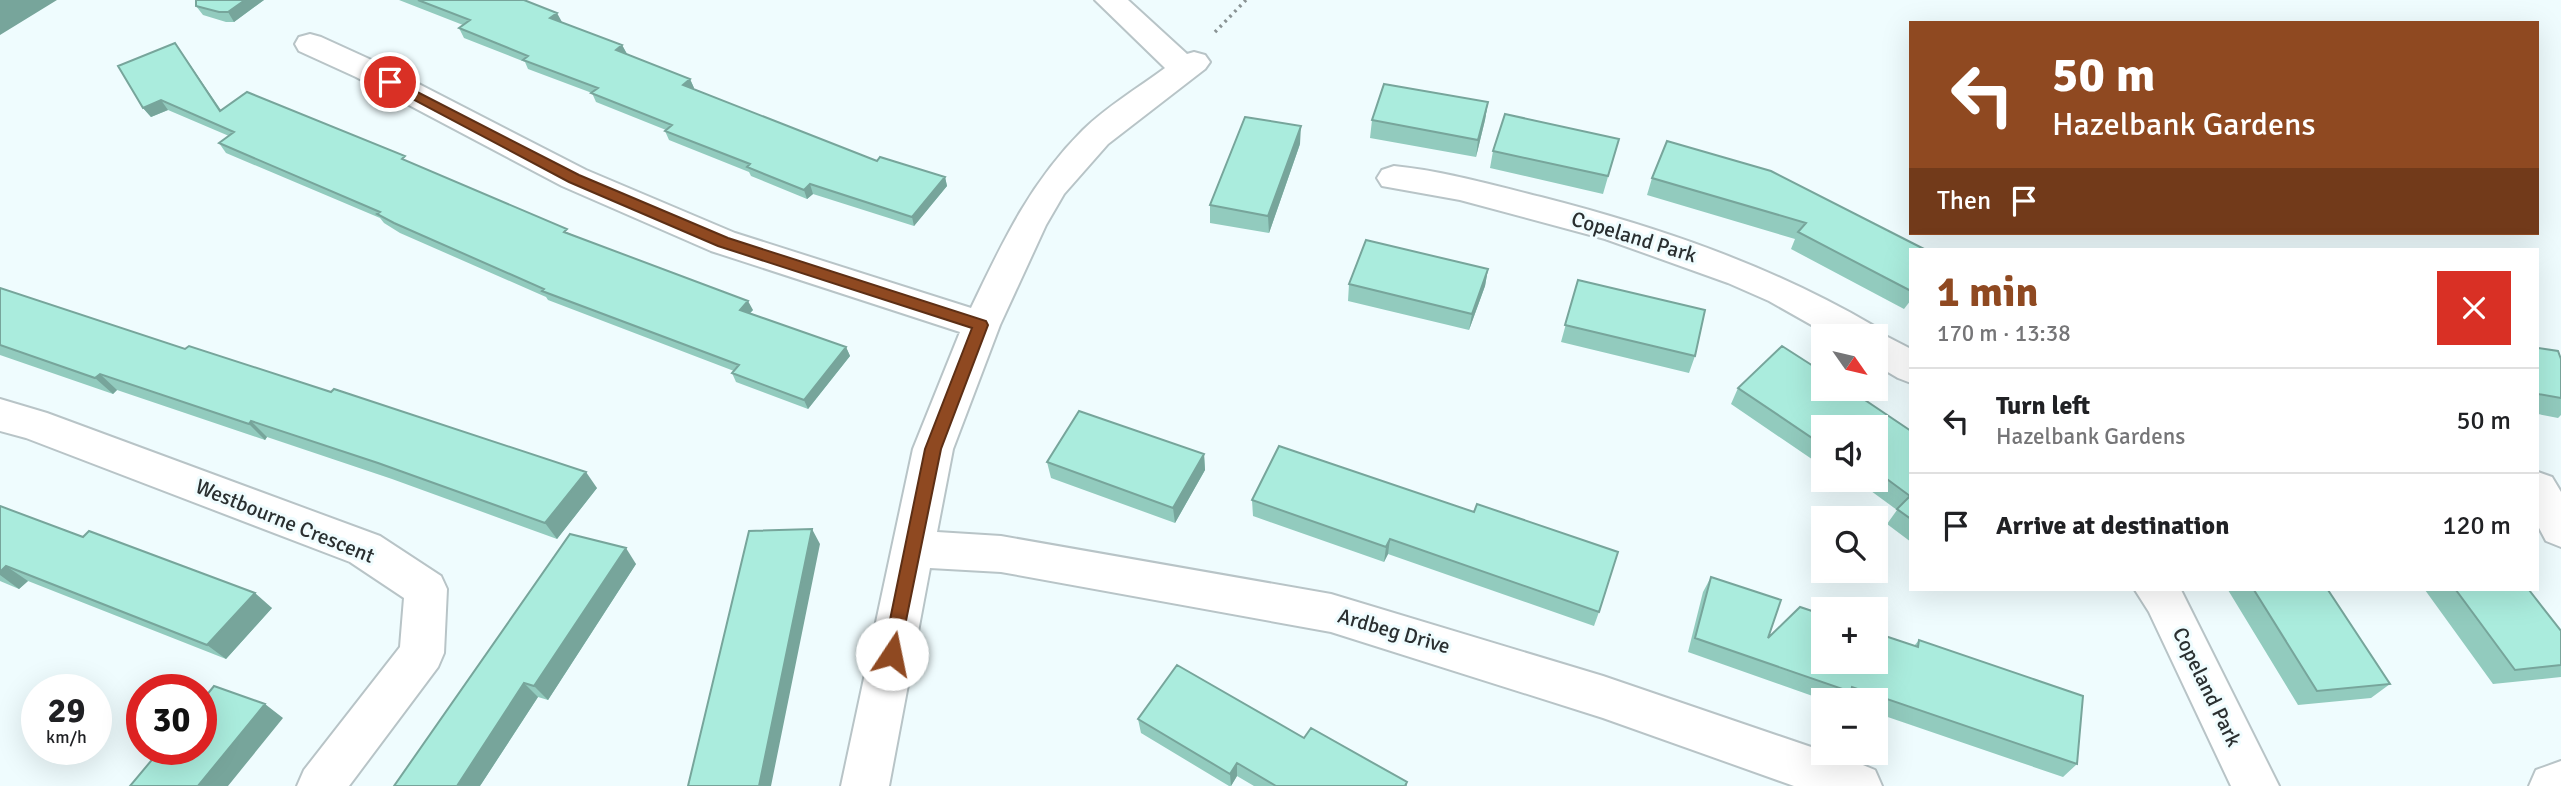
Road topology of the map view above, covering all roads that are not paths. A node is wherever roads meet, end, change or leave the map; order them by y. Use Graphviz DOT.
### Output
graph roads {
  1 [pos="1110,0"];
  2 [pos="310,44"];
  3 [pos="1394,178"];
  4 [pos="1842,324"];
  5 [pos="981,325"];
  6 [pos="1888,354"];
  7 [pos="1909,367"];
  8 [pos="0,415"];
  9 [pos="2539,491"];
  10 [pos="2561,529"];
  11 [pos="913,549"];
  12 [pos="2157,591"];
  13 [pos="2561,784"];
  14 [pos="321,786"];
  15 [pos="865,786"];
  16 [pos="1858,786"];
  17 [pos="2255,786"];
  18 [pos="2553,786"];
  1 -- 5 [label="street"];
  2 -- 5 [label="street"];
  3 -- 4 [label="street, Copeland Park"];
  5 -- 11 [label="street"];
  6 -- 7 [label="street"];
  8 -- 14 [label="street, Westbourne Crescent"];
  9 -- 10 [label="street"];
  11 -- 15 [label="street"];
  11 -- 16 [label="street, Ardbeg Drive"];
  12 -- 17 [label="street, Copeland Park"];
  13 -- 18 [label="street"];
}
